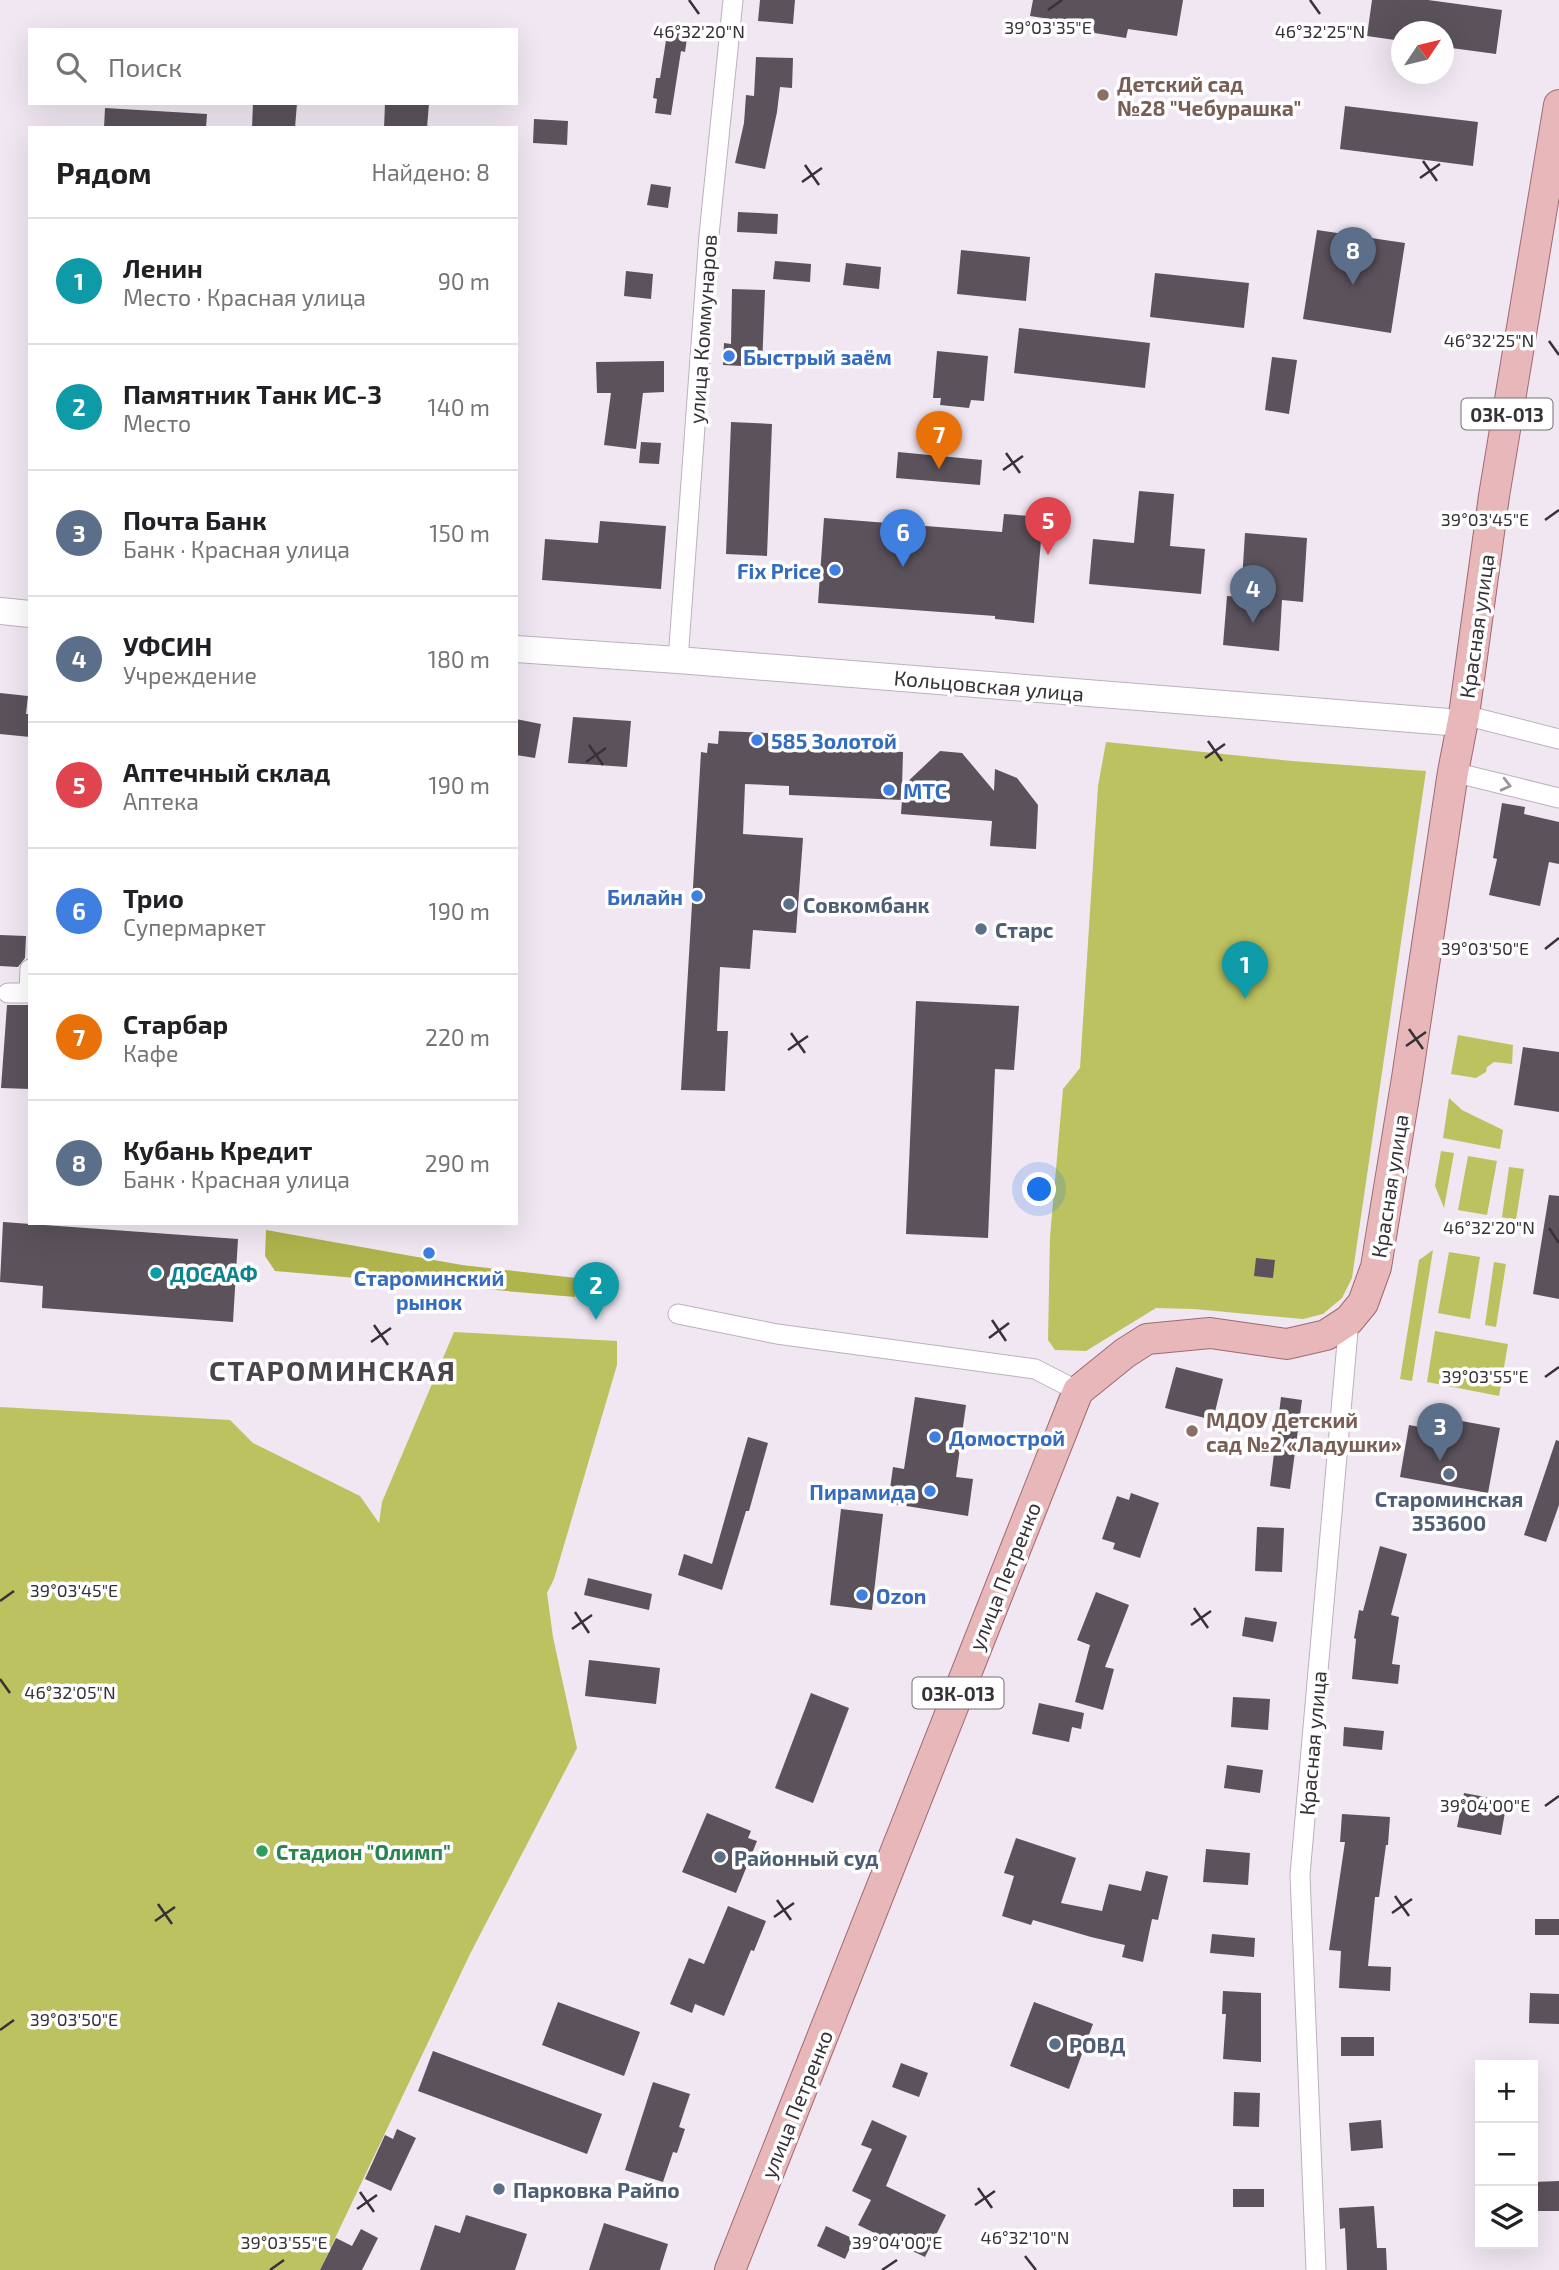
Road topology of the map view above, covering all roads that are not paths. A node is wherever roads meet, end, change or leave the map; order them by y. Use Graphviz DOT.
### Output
graph roads {
  1 [pos="733,0"];
  2 [pos="1559,105"];
  3 [pos="0,611"];
  4 [pos="28,614"];
  5 [pos="518,649"];
  6 [pos="678,660"];
  7 [pos="1463,719"];
  8 [pos="1559,739"];
  9 [pos="1453,772"];
  10 [pos="1559,798"];
  11 [pos="8,993"];
  12 [pos="28,993"];
  13 [pos="678,1314"];
  14 [pos="1349,1320"];
  15 [pos="1078,1391"];
  16 [pos="730,2270"];
  17 [pos="1316,2270"];
  1 -- 6 [label="street, улица Коммунаров"];
  2 -- 7 [label="main road, Красная улица / 03К-013"];
  3 -- 4 [label="main road"];
  5 -- 6 [label="main road, Кольцовская улица"];
  6 -- 7 [label="main road, Кольцовская улица"];
  7 -- 8 [label="street, Кольцовская улица"];
  7 -- 9 [label="main road, Красная улица / 03К-013"];
  9 -- 10 [label="street, one-way"];
  9 -- 14 [label="main road, Красная улица / 03К-013"];
  11 -- 12 [label="street"];
  13 -- 15 [label="street"];
  14 -- 15 [label="main road, улица Петренко / 03К-013"];
  14 -- 17 [label="street, Красная улица"];
  15 -- 16 [label="main road, улица Петренко / 03К-013"];
}
